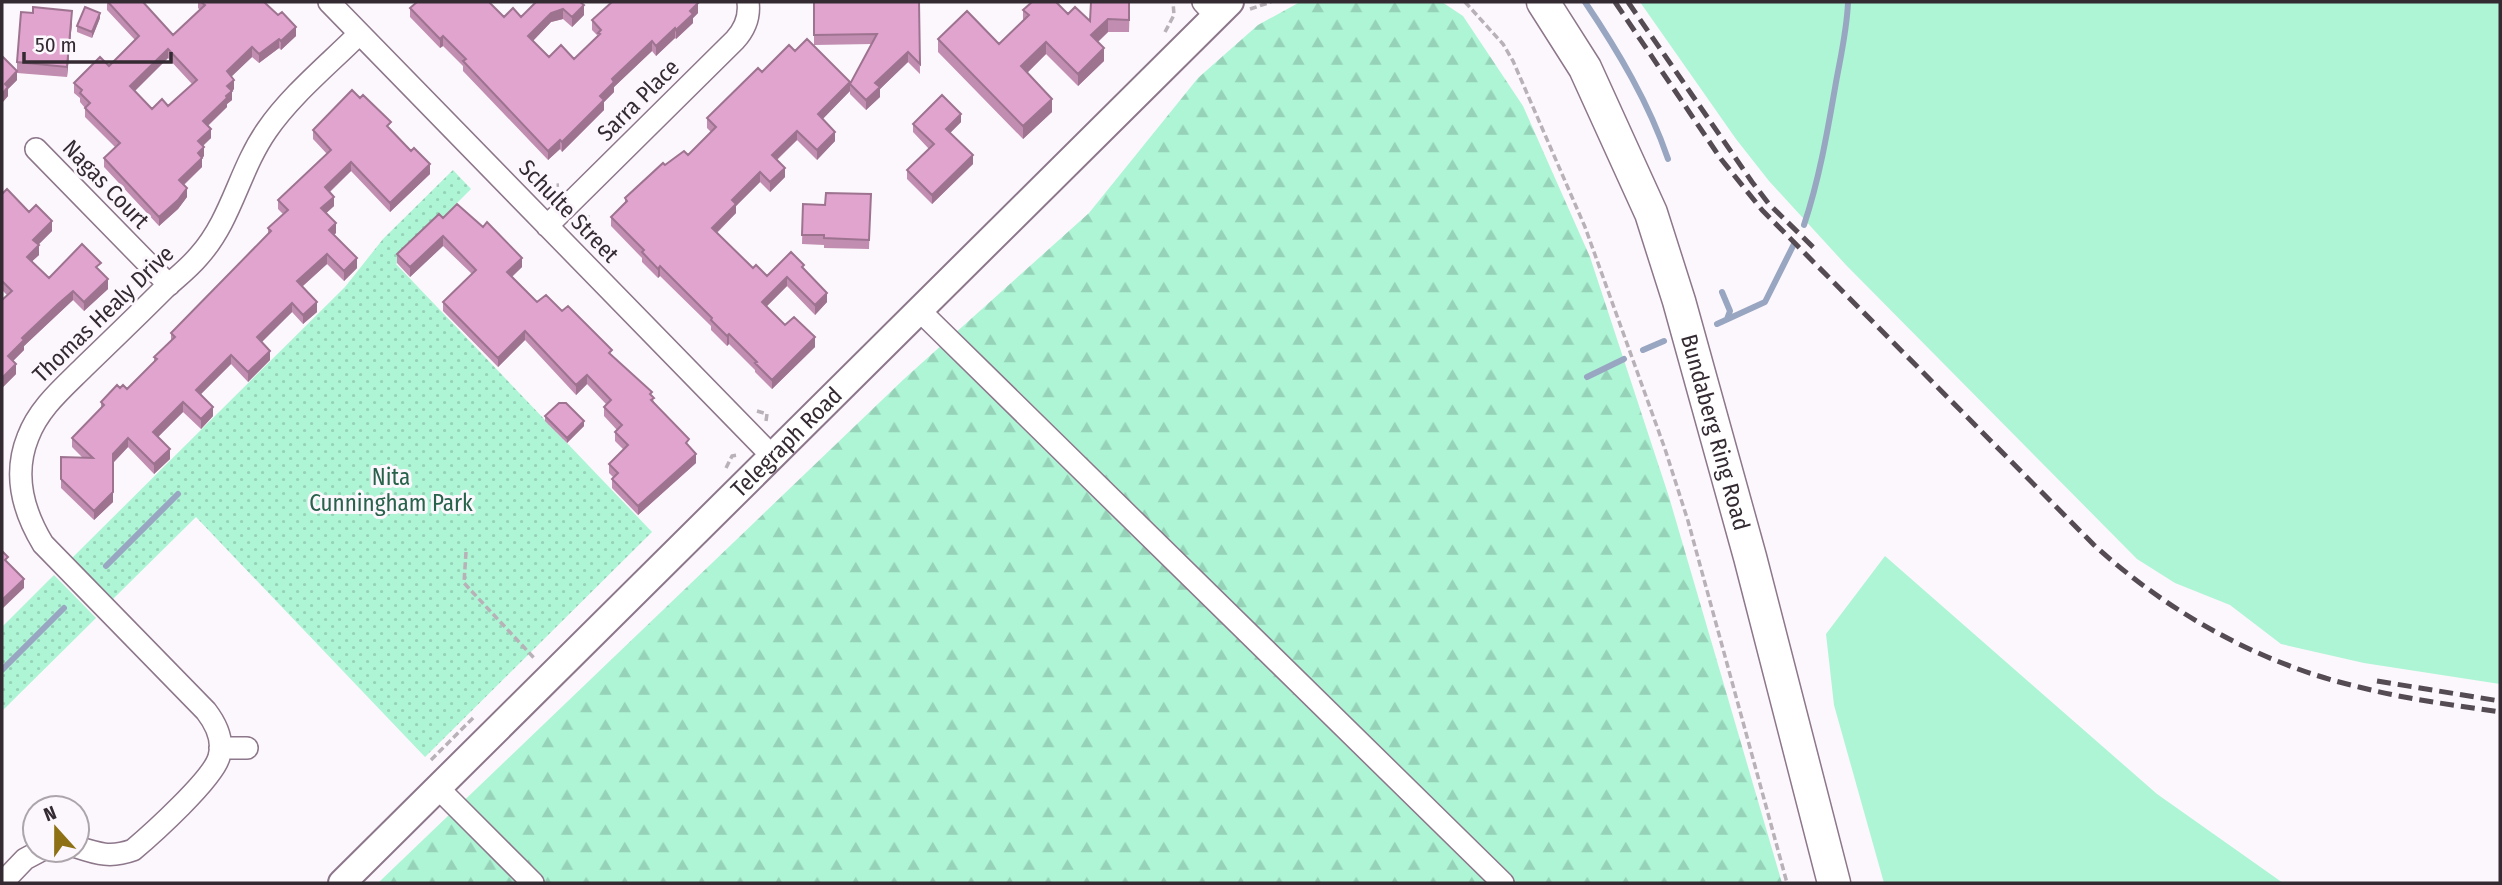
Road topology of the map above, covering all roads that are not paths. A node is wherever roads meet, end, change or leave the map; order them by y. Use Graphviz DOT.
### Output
graph roads {
  1 [pos="329,2"];
  2 [pos="1543,2"];
  3 [pos="752,6"];
  4 [pos="1216,6"];
  5 [pos="359,34"];
  6 [pos="36,149"];
  7 [pos="547,226"];
  8 [pos="169,285"];
  9 [pos="920,311"];
  10 [pos="772,456"];
  11 [pos="11,473"];
  12 [pos="220,748"];
  13 [pos="247,748"];
  14 [pos="438,788"];
  15 [pos="91,851"];
  16 [pos="21,863"];
  17 [pos="2,883"];
  18 [pos="342,883"];
  19 [pos="533,883"];
  20 [pos="1503,883"];
  21 [pos="1834,883"];
  1 -- 5 [label="street, Schulte Street"];
  2 -- 21 [label="main road, Bundaberg Ring Road"];
  3 -- 7 [label="street, Sarra Place"];
  4 -- 9 [label="street, Telegraph Road"];
  5 -- 7 [label="street, Schulte Street"];
  5 -- 8 [label="street, Thomas Healy Drive"];
  6 -- 8 [label="street, Nagas Court"];
  7 -- 10 [label="street, Schulte Street"];
  8 -- 11 [label="street, Thomas Healy Drive"];
  9 -- 10 [label="street, Telegraph Road"];
  9 -- 20 [label="street"];
  10 -- 14 [label="street, Telegraph Road"];
  11 -- 12 [label="street, Thomas Healy Drive"];
  12 -- 13 [label="street"];
  12 -- 15 [label="street"];
  14 -- 18 [label="street, Telegraph Road"];
  14 -- 19 [label="street"];
  16 -- 17 [label="street"];
}
